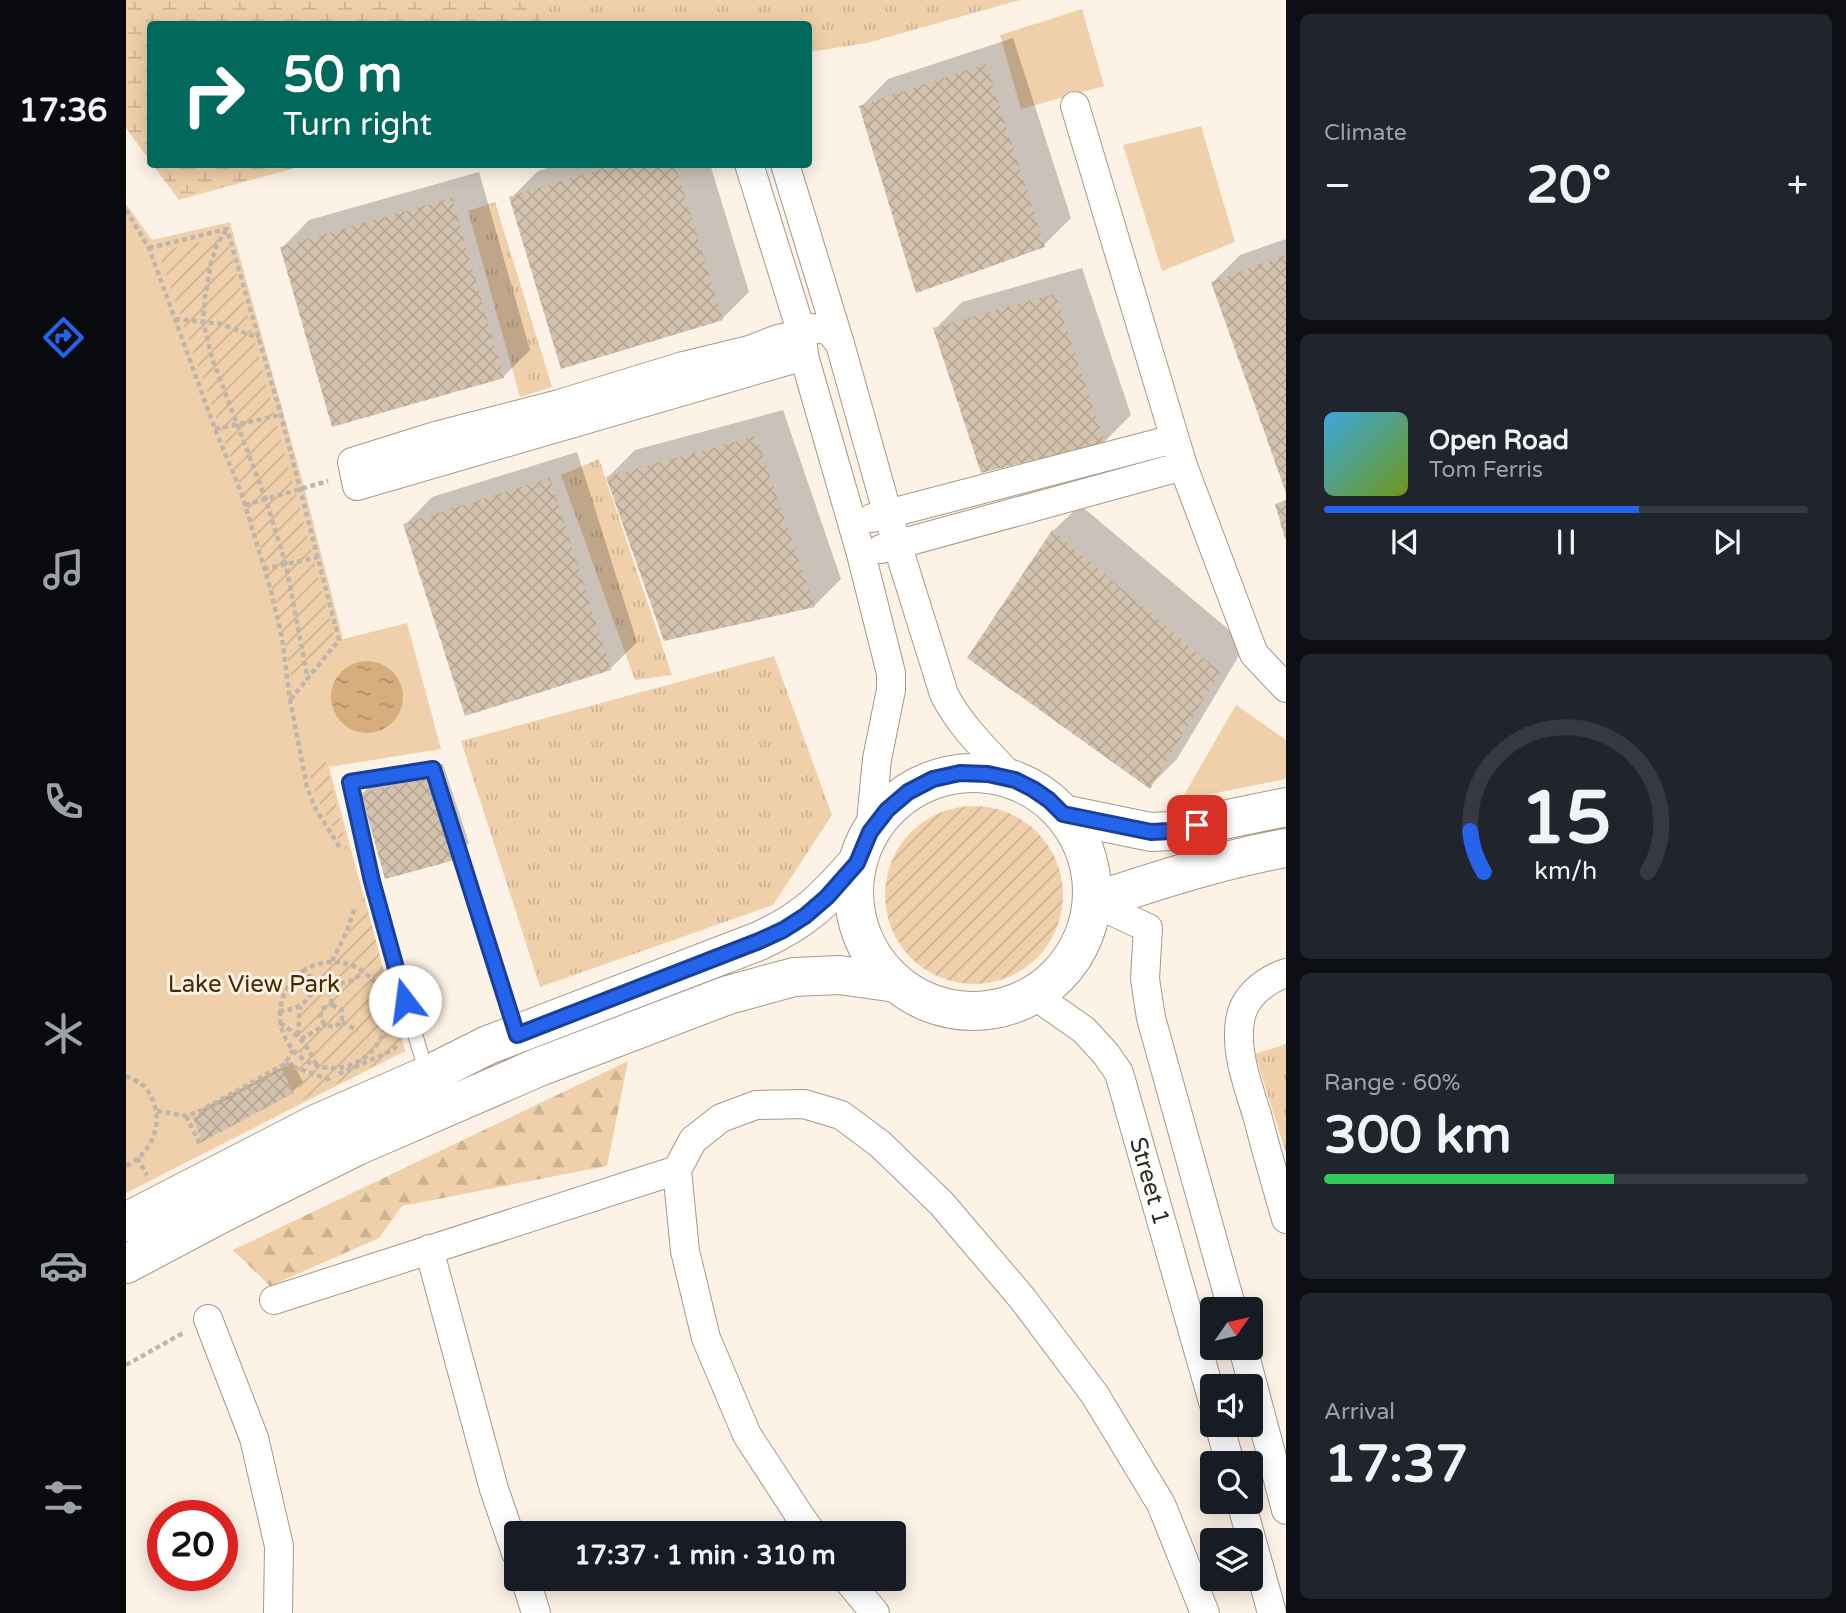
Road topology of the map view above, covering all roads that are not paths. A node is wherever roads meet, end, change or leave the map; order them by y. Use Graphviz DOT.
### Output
graph roads {
  1 [pos="1075,106"];
  2 [pos="750,168"];
  3 [pos="786,168"];
  4 [pos="840,344"];
  5 [pos="803,345"];
  6 [pos="1174,439"];
  7 [pos="1183,466"];
  8 [pos="354,474"];
  9 [pos="888,515"];
  10 [pos="852,523"];
  11 [pos="898,544"];
  12 [pos="861,554"];
  13 [pos="1286,688"];
  14 [pos="1015,780"];
  15 [pos="1286,807"];
  16 [pos="1063,814"];
  17 [pos="863,848"];
  18 [pos="1286,848"];
  19 [pos="1092,902"];
  20 [pos="1286,973"];
  21 [pos="896,983"];
  22 [pos="1034,995"];
  23 [pos="517,1035"];
  24 [pos="428,1075"];
  25 [pos="677,1170"];
  26 [pos="1286,1219"];
  27 [pos="126,1222"];
  28 [pos="429,1249"];
  29 [pos="126,1264"];
  30 [pos="1229,1297"];
  31 [pos="274,1300"];
  32 [pos="208,1319"];
  33 [pos="1246,1360"];
  34 [pos="1205,1374"];
  35 [pos="1286,1510"];
  36 [pos="1244,1514"];
  37 [pos="505,1521"];
  38 [pos="804,1521"];
  39 [pos="530,1591"];
  40 [pos="857,1591"];
  41 [pos="537,1612"];
  42 [pos="278,1613"];
  43 [pos="876,1613"];
  44 [pos="1205,1613"];
  45 [pos="1272,1613"];
  1 -- 6 [label="street"];
  2 -- 5 [label="street"];
  3 -- 4 [label="street"];
  4 -- 5 [label="street"];
  4 -- 9 [label="street"];
  5 -- 8 [label="street"];
  5 -- 10 [label="street"];
  6 -- 7 [label="street"];
  6 -- 9 [label="street"];
  7 -- 11 [label="street"];
  7 -- 13 [label="street"];
  9 -- 10 [label="street"];
  9 -- 11 [label="street"];
  10 -- 12 [label="street"];
  11 -- 12 [label="street"];
  11 -- 14 [label="street"];
  12 -- 17 [label="street"];
  14 -- 16 [label="street"];
  14 -- 17 [label="street"];
  15 -- 16 [label="street"];
  16 -- 19 [label="street"];
  17 -- 21 [label="street"];
  17 -- 23 [label="street"];
  18 -- 19 [label="street"];
  19 -- 22 [label="street"];
  19 -- 30 [label="street, Street 1"];
  20 -- 26 [label="street"];
  21 -- 22 [label="street"];
  21 -- 29 [label="street"];
  22 -- 34 [label="street, Street 1"];
  23 -- 24 [label="street"];
  23 -- 24 [label="lane"];
  24 -- 27 [label="street"];
  25 -- 28 [label="street"];
  25 -- 38 [label="street"];
  25 -- 44 [label="street"];
  28 -- 31 [label="street"];
  28 -- 37 [label="street"];
  32 -- 42 [label="street"];
  33 -- 35 [label="street"];
  36 -- 45 [label="street"];
  39 -- 41 [label="street"];
  40 -- 43 [label="street"];
}
